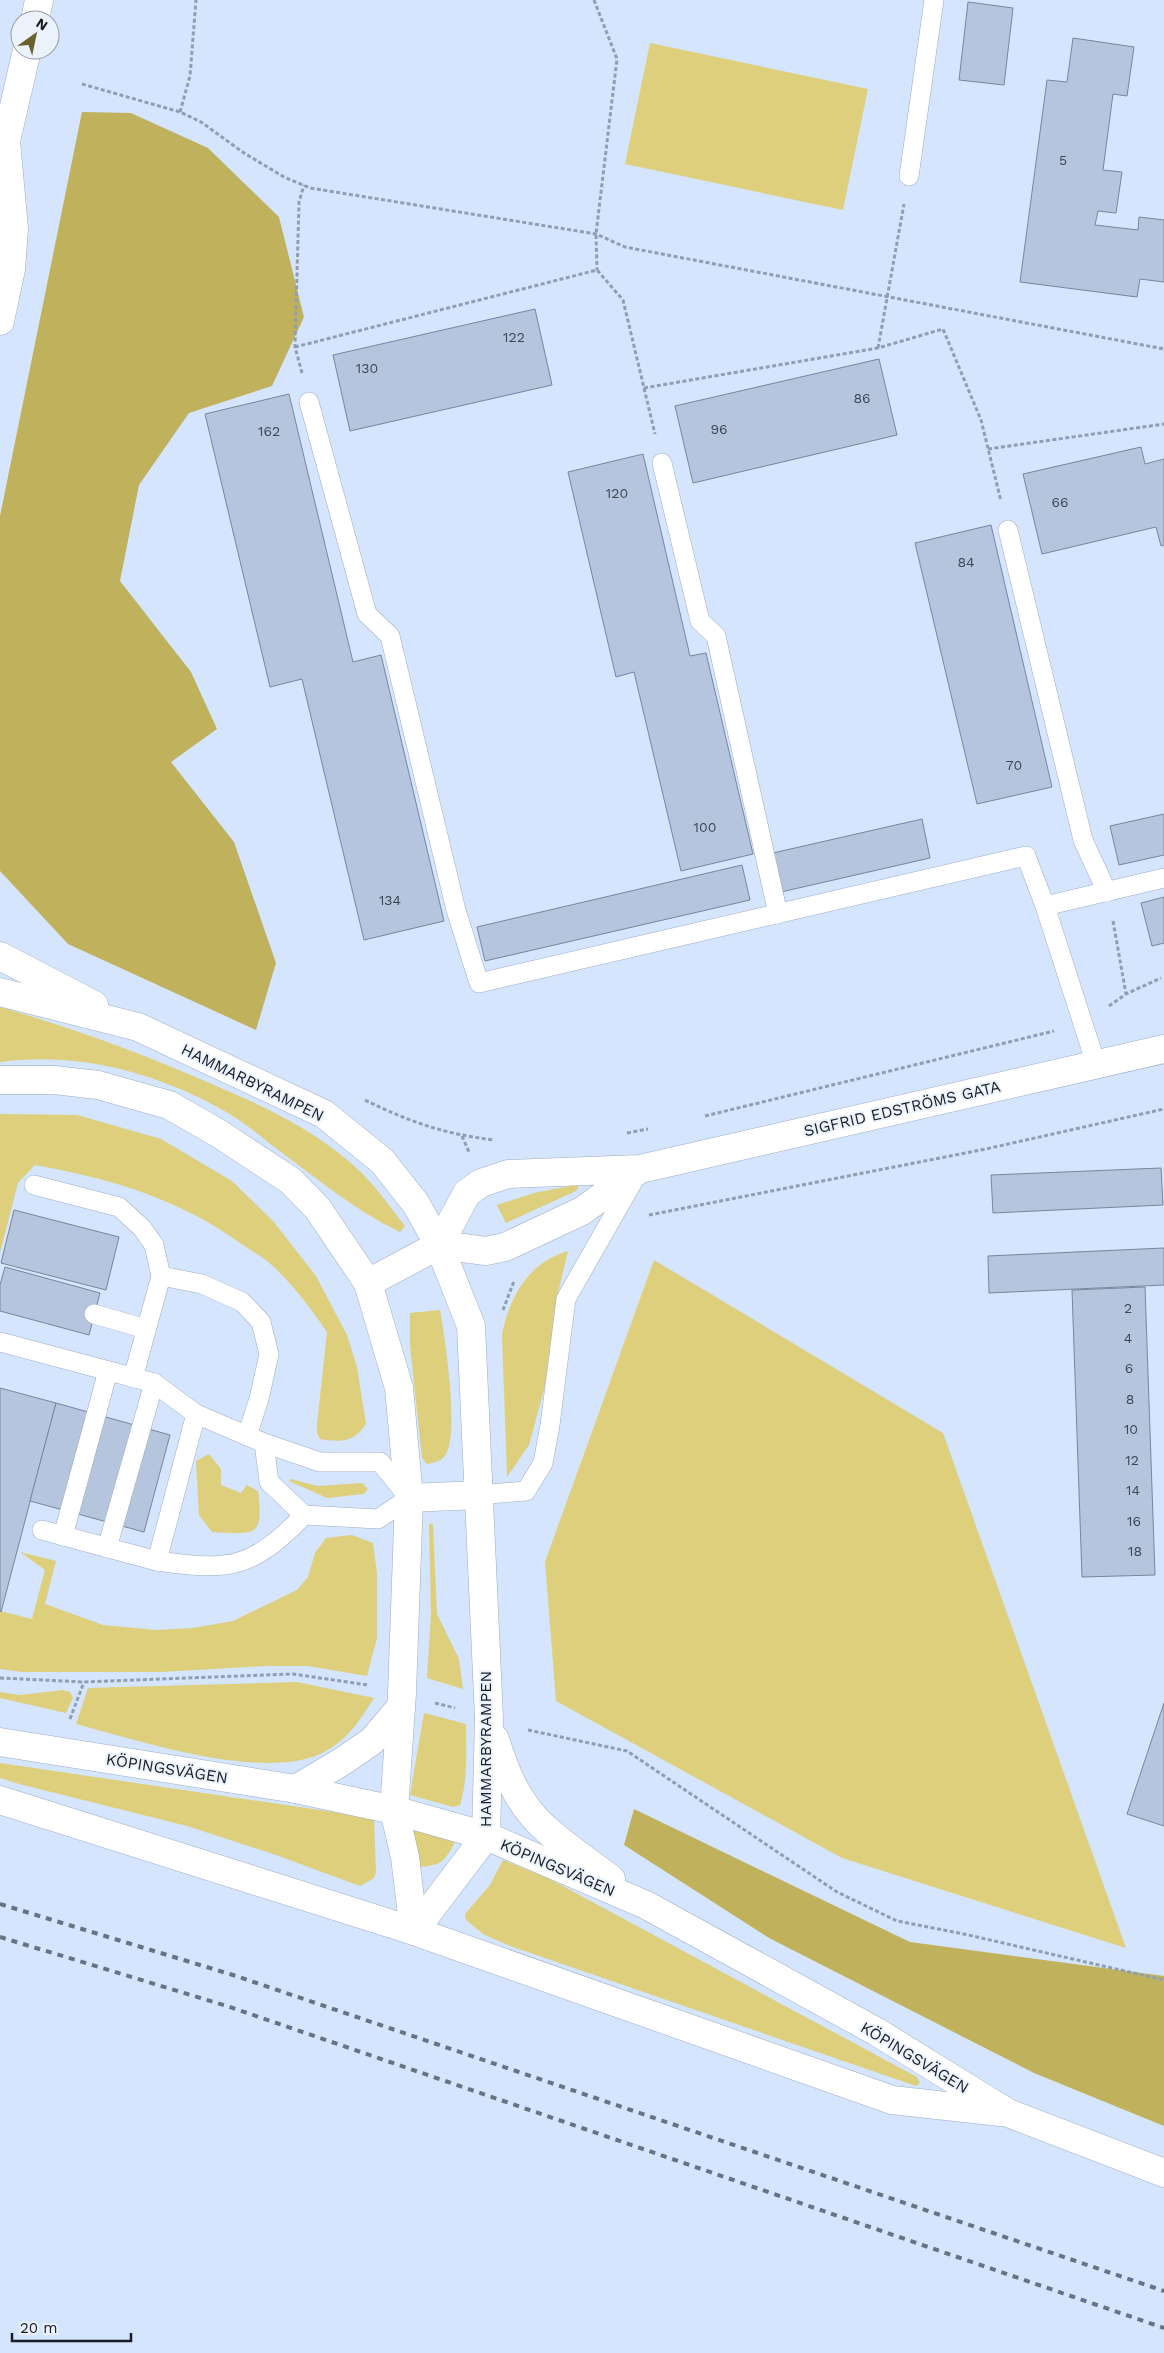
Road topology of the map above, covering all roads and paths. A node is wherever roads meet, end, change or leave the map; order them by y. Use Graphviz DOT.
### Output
graph roads {
  1 [pos="196,0"];
  2 [pos="594,0"];
  3 [pos="934,0"];
  4 [pos="24,60"];
  5 [pos="82,84"];
  6 [pos="180,112"];
  7 [pos="3,145"];
  8 [pos="909,176"];
  9 [pos="304,185"];
  10 [pos="596,234"];
  11 [pos="597,270"];
  12 [pos="888,296"];
  13 [pos="0,321"];
  14 [pos="295,347"];
  15 [pos="878,348"];
  16 [pos="1164,349"];
  17 [pos="644,388"];
  18 [pos="309,402"];
  19 [pos="1164,424"];
  20 [pos="988,449"];
  21 [pos="662,463"];
  22 [pos="1008,530"];
  23 [pos="1164,878"];
  24 [pos="1107,892"];
  25 [pos="1045,906"];
  26 [pos="778,914"];
  27 [pos="0,956"];
  28 [pos="1161,978"];
  29 [pos="0,992"];
  30 [pos="1126,994"];
  31 [pos="1084,1023"];
  32 [pos="138,1027"];
  33 [pos="1164,1049"];
  34 [pos="1096,1064"];
  35 [pos="0,1080"];
  36 [pos="356,1095"];
  37 [pos="1164,1109"];
  38 [pos="699,1117"];
  39 [pos="651,1128"];
  40 [pos="625,1133"];
  41 [pos="500,1141"];
  42 [pos="640,1169"];
  43 [pos="34,1185"];
  44 [pos="606,1228"];
  45 [pos="439,1245"];
  46 [pos="161,1276"];
  47 [pos="517,1276"];
  48 [pos="368,1283"];
  49 [pos="501,1313"];
  50 [pos="94,1314"];
  51 [pos="146,1330"];
  52 [pos="0,1342"];
  53 [pos="108,1371"];
  54 [pos="133,1378"];
  55 [pos="154,1383"];
  56 [pos="196,1414"];
  57 [pos="255,1439"];
  58 [pos="478,1495"];
  59 [pos="409,1498"];
  60 [pos="304,1515"];
  61 [pos="42,1530"];
  62 [pos="63,1536"];
  63 [pos="107,1548"];
  64 [pos="156,1562"];
  65 [pos="0,1678"];
  66 [pos="84,1682"];
  67 [pos="401,1701"];
  68 [pos="63,1718"];
  69 [pos="489,1718"];
  70 [pos="0,1742"];
  71 [pos="296,1789"];
  72 [pos="0,1800"];
  73 [pos="394,1810"];
  74 [pos="486,1836"];
  75 [pos="646,1905"];
  76 [pos="414,1931"];
  77 [pos="1164,1980"];
  78 [pos="1008,2113"];
  79 [pos="1164,2173"];
  1 -- 6 [label="path"];
  2 -- 10 [label="path"];
  3 -- 8 [label="lane"];
  4 -- 7 [label="main road"];
  5 -- 6 [label="path"];
  6 -- 9 [label="path"];
  7 -- 13 [label="main road"];
  8 -- 12 [label="path"];
  9 -- 10 [label="path"];
  9 -- 14 [label="path"];
  10 -- 11 [label="path"];
  10 -- 12 [label="path"];
  11 -- 14 [label="path"];
  11 -- 17 [label="path"];
  12 -- 15 [label="path"];
  12 -- 16 [label="path"];
  14 -- 18 [label="path"];
  15 -- 17 [label="path"];
  15 -- 20 [label="path"];
  17 -- 21 [label="path"];
  18 -- 26 [label="lane"];
  19 -- 20 [label="path"];
  20 -- 22 [label="path"];
  21 -- 26 [label="lane"];
  22 -- 24 [label="lane"];
  23 -- 24 [label="lane"];
  24 -- 25 [label="lane"];
  24 -- 30 [label="path"];
  25 -- 26 [label="lane"];
  25 -- 31 [label="lane"];
  27 -- 32 [label="main road"];
  28 -- 30 [label="path"];
  29 -- 32 [label="main road, HAMMARBYRAMPEN"];
  30 -- 31 [label="path"];
  31 -- 34 [label="lane"];
  31 -- 38 [label="path"];
  32 -- 45 [label="main road, HAMMARBYRAMPEN"];
  33 -- 34 [label="main road, SIGFRID EDSTRÖMS GATA"];
  34 -- 42 [label="main road, SIGFRID EDSTRÖMS GATA"];
  35 -- 48 [label="main road"];
  36 -- 41 [label="path"];
  37 -- 44 [label="path"];
  39 -- 40 [label="path"];
  42 -- 44 [label="lane"];
  42 -- 45 [label="main road, SIGFRID EDSTRÖMS GATA"];
  42 -- 45 [label="main road, SIGFRID EDSTRÖMS GATA"];
  43 -- 46 [label="lane"];
  44 -- 58 [label="lane"];
  45 -- 48 [label="main road"];
  45 -- 58 [label="main road, HAMMARBYRAMPEN"];
  46 -- 51 [label="lane"];
  46 -- 57 [label="lane"];
  47 -- 49 [label="path"];
  48 -- 59 [label="main road"];
  50 -- 51 [label="lane"];
  51 -- 54 [label="lane"];
  52 -- 53 [label="lane"];
  53 -- 54 [label="lane"];
  53 -- 62 [label="lane"];
  54 -- 55 [label="lane"];
  55 -- 56 [label="lane"];
  55 -- 63 [label="lane"];
  56 -- 57 [label="lane"];
  56 -- 64 [label="lane"];
  57 -- 59 [label="lane"];
  57 -- 60 [label="lane"];
  58 -- 59 [label="main road"];
  58 -- 69 [label="main road, HAMMARBYRAMPEN"];
  59 -- 60 [label="lane"];
  59 -- 67 [label="main road"];
  60 -- 64 [label="lane"];
  61 -- 62 [label="lane"];
  62 -- 63 [label="lane"];
  63 -- 64 [label="lane"];
  65 -- 66 [label="path"];
  66 -- 67 [label="path"];
  66 -- 68 [label="path"];
  67 -- 69 [label="path"];
  67 -- 71 [label="main road"];
  67 -- 73 [label="main road"];
  69 -- 74 [label="main road, HAMMARBYRAMPEN"];
  69 -- 75 [label="main road"];
  69 -- 77 [label="path"];
  70 -- 71 [label="main road, KÖPINGSVÄGEN"];
  71 -- 73 [label="main road, KÖPINGSVÄGEN"];
  72 -- 76 [label="main road, KÖPINGSVÄGEN"];
  73 -- 74 [label="main road, KÖPINGSVÄGEN"];
  73 -- 76 [label="main road"];
  74 -- 75 [label="main road, KÖPINGSVÄGEN"];
  74 -- 76 [label="main road, HAMMARBYRAMPEN"];
  75 -- 78 [label="main road, KÖPINGSVÄGEN"];
  76 -- 78 [label="main road, KÖPINGSVÄGEN"];
  78 -- 79 [label="main road, KÖPINGSVÄGEN"];
}
